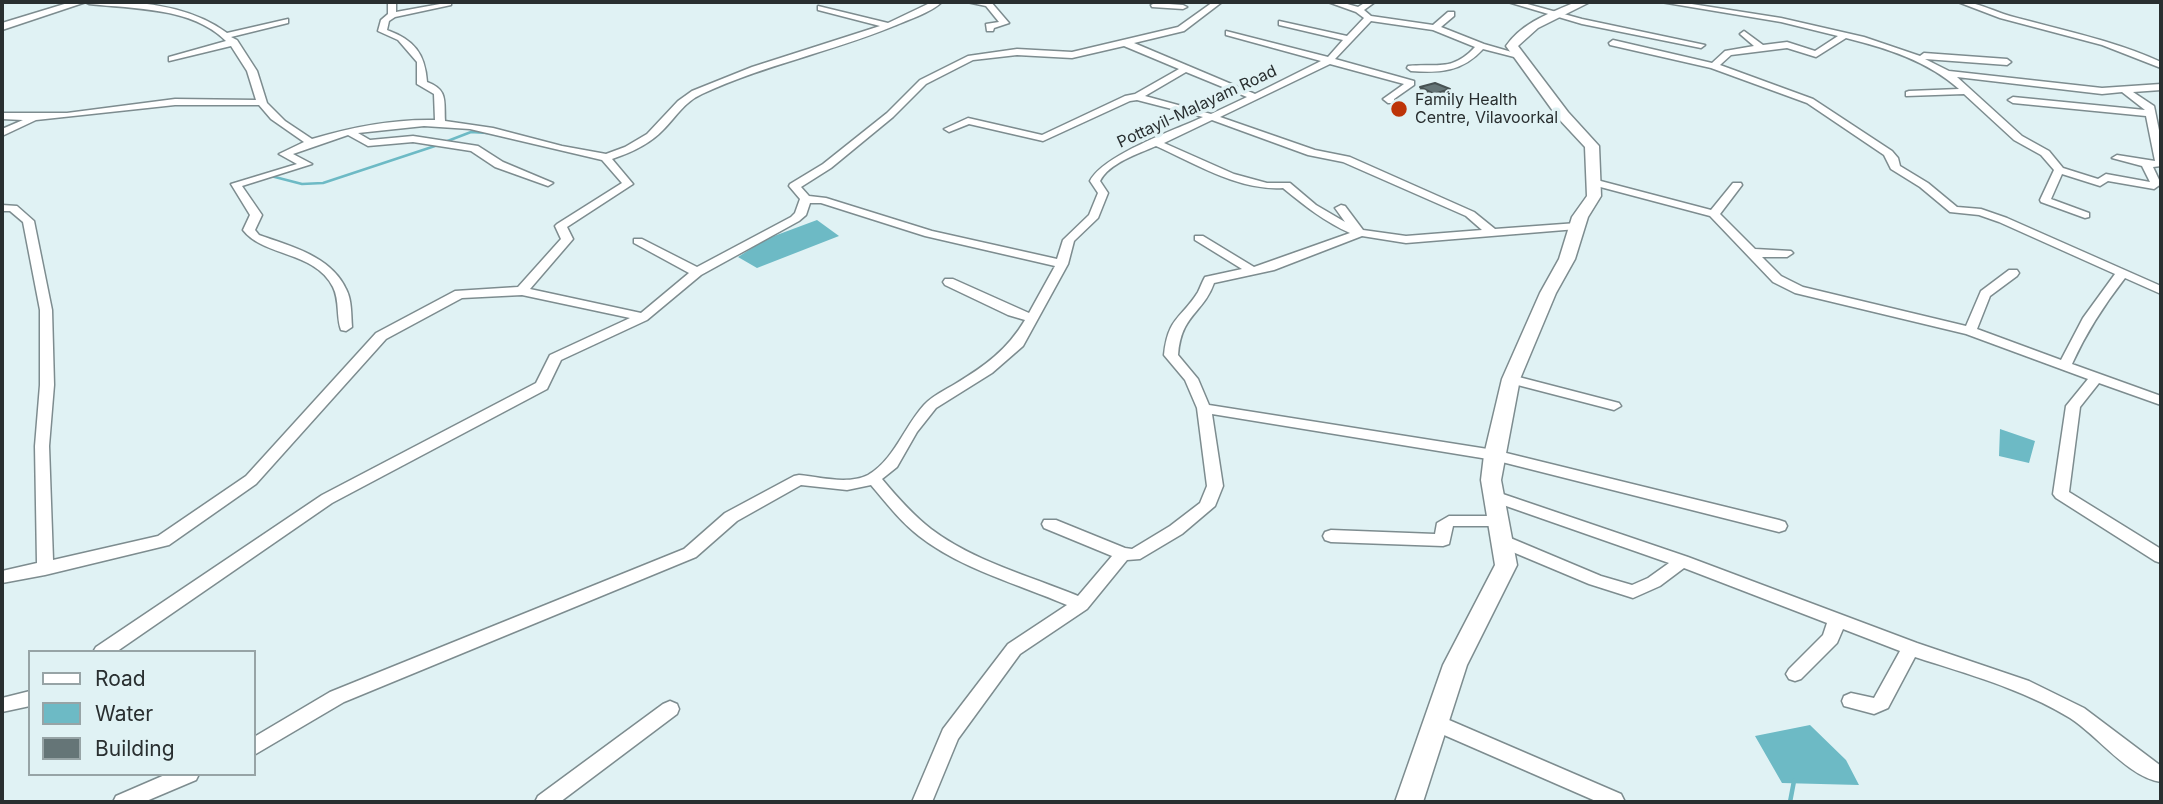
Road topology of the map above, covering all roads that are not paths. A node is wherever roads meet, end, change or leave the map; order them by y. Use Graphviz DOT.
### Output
graph roads {
  1 [pos="81,2"];
  2 [pos="89,2"];
  3 [pos="392,2"];
  4 [pos="833,2"];
  5 [pos="938,2"];
  6 [pos="971,2"];
  7 [pos="1218,2"];
  8 [pos="1332,2"];
  9 [pos="1371,2"];
  10 [pos="1512,2"];
  11 [pos="1585,2"];
  12 [pos="1665,2"];
  13 [pos="1962,2"];
  14 [pos="448,3"];
  15 [pos="1980,4"];
  16 [pos="1155,5"];
  17 [pos="1183,7"];
  18 [pos="1359,10"];
  19 [pos="1451,14"];
  20 [pos="392,15"];
  21 [pos="1555,16"];
  22 [pos="1369,18"];
  23 [pos="285,21"];
  24 [pos="1282,23"];
  25 [pos="887,25"];
  26 [pos="2,27"];
  27 [pos="990,29"];
  28 [pos="1435,29"];
  29 [pos="1228,33"];
  30 [pos="1744,34"];
  31 [pos="1846,35"];
  32 [pos="231,39"];
  33 [pos="1348,39"];
  34 [pos="1770,39"];
  35 [pos="1125,43"];
  36 [pos="1612,43"];
  37 [pos="1787,45"];
  38 [pos="1481,46"];
  39 [pos="1517,47"];
  40 [pos="1761,48"];
  41 [pos="1732,52"];
  42 [pos="1915,57"];
  43 [pos="172,59"];
  44 [pos="1330,60"];
  45 [pos="2007,62"];
  46 [pos="2161,65"];
  47 [pos="1714,66"];
  48 [pos="1186,68"];
  49 [pos="1411,68"];
  50 [pos="1947,73"];
  51 [pos="2161,87"];
  52 [pos="2123,89"];
  53 [pos="1967,91"];
  54 [pos="1909,94"];
  55 [pos="1137,97"];
  56 [pos="1255,97"];
  57 [pos="2013,100"];
  58 [pos="1391,101"];
  59 [pos="262,102"];
  60 [pos="2153,111"];
  61 [pos="2,116"];
  62 [pos="1212,117"];
  63 [pos="36,118"];
  64 [pos="440,124"];
  65 [pos="949,129"];
  66 [pos="348,131"];
  67 [pos="2,133"];
  68 [pos="311,143"];
  69 [pos="1157,143"];
  70 [pos="606,157"];
  71 [pos="2117,158"];
  72 [pos="2156,164"];
  73 [pos="2059,170"];
  74 [pos="1593,182"];
  75 [pos="548,183"];
  76 [pos="1737,185"];
  77 [pos="806,199"];
  78 [pos="2,208"];
  79 [pos="1341,208"];
  80 [pos="1714,214"];
  81 [pos="2085,215"];
  82 [pos="1577,226"];
  83 [pos="1492,233"];
  84 [pos="1358,234"];
  85 [pos="1199,238"];
  86 [pos="638,241"];
  87 [pos="1751,253"];
  88 [pos="1787,253"];
  89 [pos="1062,264"];
  90 [pos="1253,271"];
  91 [pos="696,272"];
  92 [pos="2013,273"];
  93 [pos="2122,274"];
  94 [pos="949,282"];
  95 [pos="2161,290"];
  96 [pos="522,291"];
  97 [pos="643,317"];
  98 [pos="1033,318"];
  99 [pos="346,327"];
  100 [pos="1970,331"];
  101 [pos="2065,365"];
  102 [pos="2097,377"];
  103 [pos="1511,379"];
  104 [pos="2161,401"];
  105 [pos="1615,406"];
  106 [pos="1204,408"];
  107 [pos="1494,455"];
  108 [pos="873,478"];
  109 [pos="1494,496"];
  110 [pos="1498,521"];
  111 [pos="1050,524"];
  112 [pos="1779,526"];
  113 [pos="1331,536"];
  114 [pos="1502,541"];
  115 [pos="1123,554"];
  116 [pos="2161,557"];
  117 [pos="1682,561"];
  118 [pos="45,569"];
  119 [pos="2,578"];
  120 [pos="1081,604"];
  121 [pos="1837,620"];
  122 [pos="1911,648"];
  123 [pos="105,650"];
  124 [pos="1795,674"];
  125 [pos="28,698"];
  126 [pos="1851,701"];
  127 [pos="2,705"];
  128 [pos="670,709"];
  129 [pos="1435,722"];
  130 [pos="256,746"];
  131 [pos="2161,774"];
  132 [pos="184,776"];
  133 [pos="1615,800"];
  134 [pos="123,802"];
  135 [pos="545,802"];
  136 [pos="922,802"];
  137 [pos="1409,802"];
  1 -- 26 [label="street"];
  2 -- 32 [label="street"];
  3 -- 20 [label="street"];
  4 -- 25 [label="street"];
  5 -- 25 [label="street"];
  6 -- 27 [label="street"];
  7 -- 35 [label="street"];
  8 -- 18 [label="street"];
  9 -- 18 [label="street"];
  10 -- 21 [label="street"];
  11 -- 21 [label="street"];
  12 -- 31 [label="street"];
  13 -- 15 [label="street"];
  14 -- 20 [label="street"];
  15 -- 46 [label="street"];
  16 -- 17 [label="street"];
  18 -- 22 [label="street"];
  19 -- 28 [label="street"];
  20 -- 64 [label="street"];
  21 -- 39 [label="street"];
  21 -- 41 [label="street"];
  22 -- 28 [label="street"];
  22 -- 33 [label="street, Pottayil-Malayam Road"];
  23 -- 32 [label="street"];
  24 -- 33 [label="street"];
  25 -- 70 [label="street"];
  28 -- 38 [label="street"];
  29 -- 44 [label="street"];
  30 -- 40 [label="street"];
  31 -- 37 [label="street"];
  31 -- 42 [label="street"];
  32 -- 43 [label="street"];
  32 -- 59 [label="street"];
  33 -- 44 [label="street, Pottayil-Malayam Road"];
  34 -- 37 [label="street"];
  35 -- 48 [label="street"];
  35 -- 77 [label="street"];
  36 -- 47 [label="street"];
  37 -- 40 [label="street"];
  38 -- 39 [label="street"];
  38 -- 49 [label="street"];
  39 -- 74 [label="street"];
  40 -- 41 [label="street"];
  41 -- 47 [label="street"];
  42 -- 45 [label="street"];
  42 -- 50 [label="street"];
  44 -- 56 [label="street, Pottayil-Malayam Road"];
  44 -- 58 [label="street"];
  47 -- 93 [label="street"];
  48 -- 55 [label="street"];
  48 -- 56 [label="street"];
  50 -- 52 [label="street"];
  50 -- 53 [label="street"];
  51 -- 52 [label="street"];
  52 -- 60 [label="street"];
  53 -- 54 [label="street"];
  53 -- 73 [label="street"];
  55 -- 62 [label="street"];
  55 -- 65 [label="street"];
  56 -- 62 [label="street, Pottayil-Malayam Road"];
  57 -- 60 [label="street"];
  59 -- 63 [label="street"];
  59 -- 68 [label="street"];
  60 -- 72 [label="street"];
  61 -- 63 [label="street"];
  62 -- 69 [label="street, Pottayil-Malayam Road"];
  62 -- 83 [label="street"];
  63 -- 67 [label="street"];
  64 -- 66 [label="street"];
  64 -- 70 [label="street"];
  66 -- 68 [label="street"];
  66 -- 75 [label="street"];
  68 -- 99 [label="street"];
  69 -- 84 [label="street"];
  69 -- 89 [label="street, Pottayil-Malayam Road"];
  70 -- 96 [label="street"];
  71 -- 72 [label="street"];
  72 -- 73 [label="street"];
  73 -- 81 [label="street"];
  74 -- 80 [label="street"];
  74 -- 82 [label="street"];
  76 -- 80 [label="street"];
  77 -- 89 [label="street"];
  77 -- 91 [label="street"];
  78 -- 118 [label="street"];
  79 -- 84 [label="street"];
  80 -- 87 [label="street"];
  82 -- 83 [label="street"];
  82 -- 103 [label="street"];
  83 -- 84 [label="street"];
  84 -- 90 [label="street"];
  85 -- 90 [label="street"];
  86 -- 91 [label="street"];
  87 -- 88 [label="street"];
  87 -- 100 [label="street"];
  89 -- 98 [label="street"];
  90 -- 106 [label="street"];
  91 -- 97 [label="street"];
  92 -- 100 [label="street"];
  93 -- 95 [label="street"];
  93 -- 101 [label="street"];
  94 -- 98 [label="street"];
  96 -- 97 [label="street"];
  96 -- 118 [label="street"];
  97 -- 123 [label="street"];
  98 -- 108 [label="street"];
  100 -- 101 [label="street"];
  101 -- 102 [label="street"];
  102 -- 104 [label="street"];
  102 -- 116 [label="street"];
  103 -- 105 [label="street"];
  103 -- 107 [label="street"];
  106 -- 107 [label="street"];
  106 -- 115 [label="street"];
  107 -- 109 [label="street"];
  107 -- 112 [label="street"];
  108 -- 120 [label="street"];
  108 -- 130 [label="street"];
  109 -- 110 [label="street"];
  109 -- 117 [label="street"];
  110 -- 113 [label="street"];
  110 -- 114 [label="street"];
  111 -- 115 [label="street"];
  114 -- 117 [label="street"];
  114 -- 129 [label="street"];
  115 -- 120 [label="street"];
  117 -- 121 [label="street"];
  118 -- 119 [label="street"];
  120 -- 136 [label="street"];
  121 -- 122 [label="street"];
  121 -- 124 [label="street"];
  122 -- 126 [label="street"];
  122 -- 131 [label="street"];
  125 -- 127 [label="street"];
  128 -- 135 [label="street"];
  129 -- 133 [label="street"];
  129 -- 137 [label="street"];
  132 -- 134 [label="street"];
}
